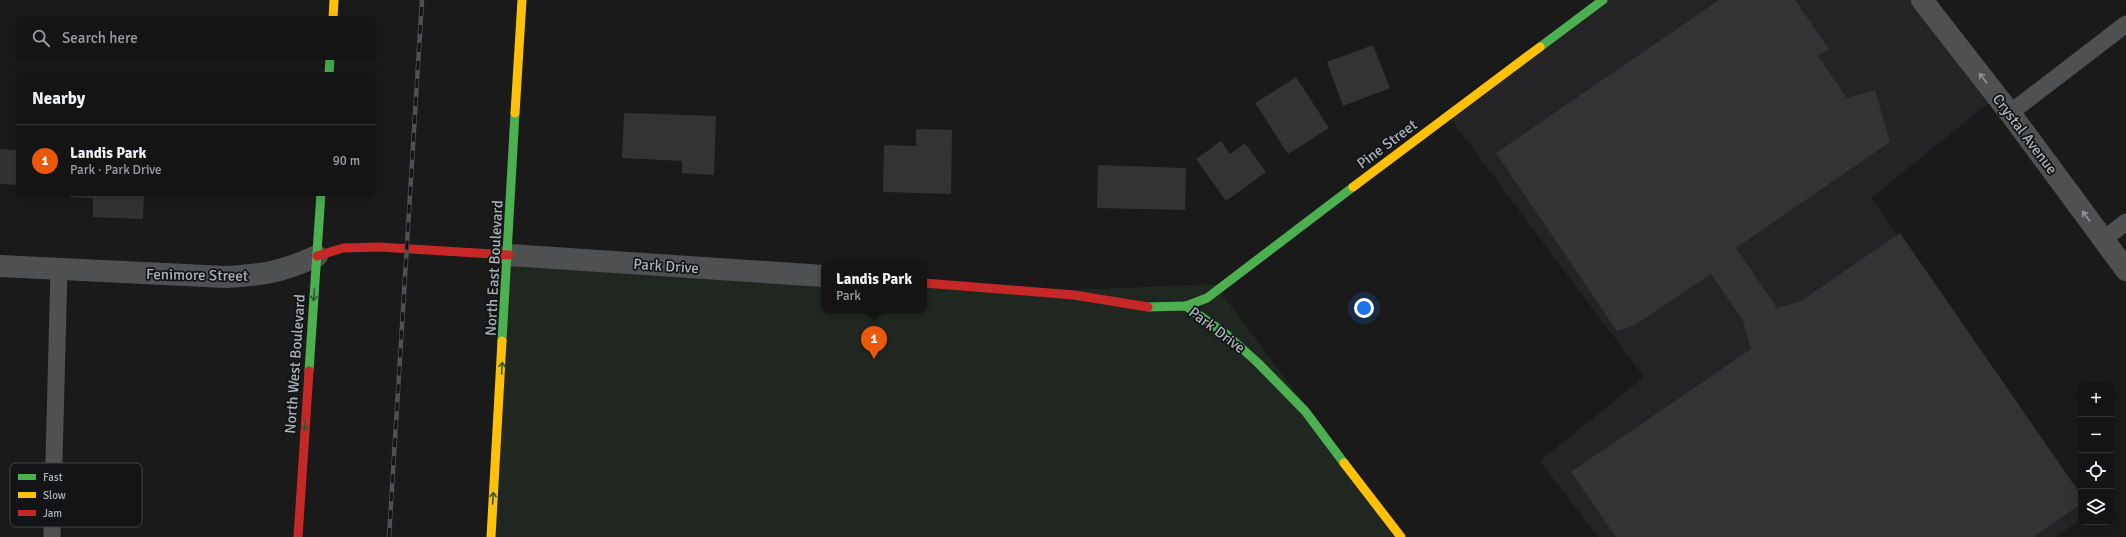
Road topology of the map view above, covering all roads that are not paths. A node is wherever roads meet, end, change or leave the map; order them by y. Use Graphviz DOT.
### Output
graph roads {
  1 [pos="334,0"];
  2 [pos="522,0"];
  3 [pos="1603,0"];
  4 [pos="1922,0"];
  5 [pos="333,16"];
  6 [pos="2126,24"];
  7 [pos="330,60"];
  8 [pos="329,72"];
  9 [pos="2010,113"];
  10 [pos="321,196"];
  11 [pos="2126,222"];
  12 [pos="2104,239"];
  13 [pos="509,255"];
  14 [pos="317,256"];
  15 [pos="0,266"];
  16 [pos="59,269"];
  17 [pos="2126,270"];
  18 [pos="821,276"];
  19 [pos="927,283"];
  20 [pos="1186,306"];
  21 [pos="54,463"];
  22 [pos="52,527"];
  23 [pos="52,537"];
  24 [pos="298,537"];
  25 [pos="491,537"];
  26 [pos="1401,537"];
  1 -- 5 [label="main road"];
  2 -- 13 [label="main road, North East Boulevard"];
  3 -- 20 [label="main road, Pine Street"];
  9 -- 4 [label="street, Crystal Avenue, one-way"];
  6 -- 9 [label="lane"];
  7 -- 8 [label="main road"];
  12 -- 9 [label="street, Crystal Avenue, one-way"];
  10 -- 14 [label="main road, North West Boulevard"];
  11 -- 12 [label="lane"];
  12 -- 17 [label="street, Crystal Avenue"];
  13 -- 14 [label="main road, Fenimore Street"];
  13 -- 18 [label="street, Park Drive"];
  25 -- 13 [label="main road, North East Boulevard, one-way"];
  14 -- 16 [label="street, Fenimore Street"];
  14 -- 24 [label="main road, North West Boulevard, one-way"];
  15 -- 16 [label="street, Fenimore Street"];
  16 -- 21 [label="lane"];
  19 -- 20 [label="main road, Park Drive"];
  20 -- 26 [label="main road, Park Drive"];
  22 -- 23 [label="lane"];
}
